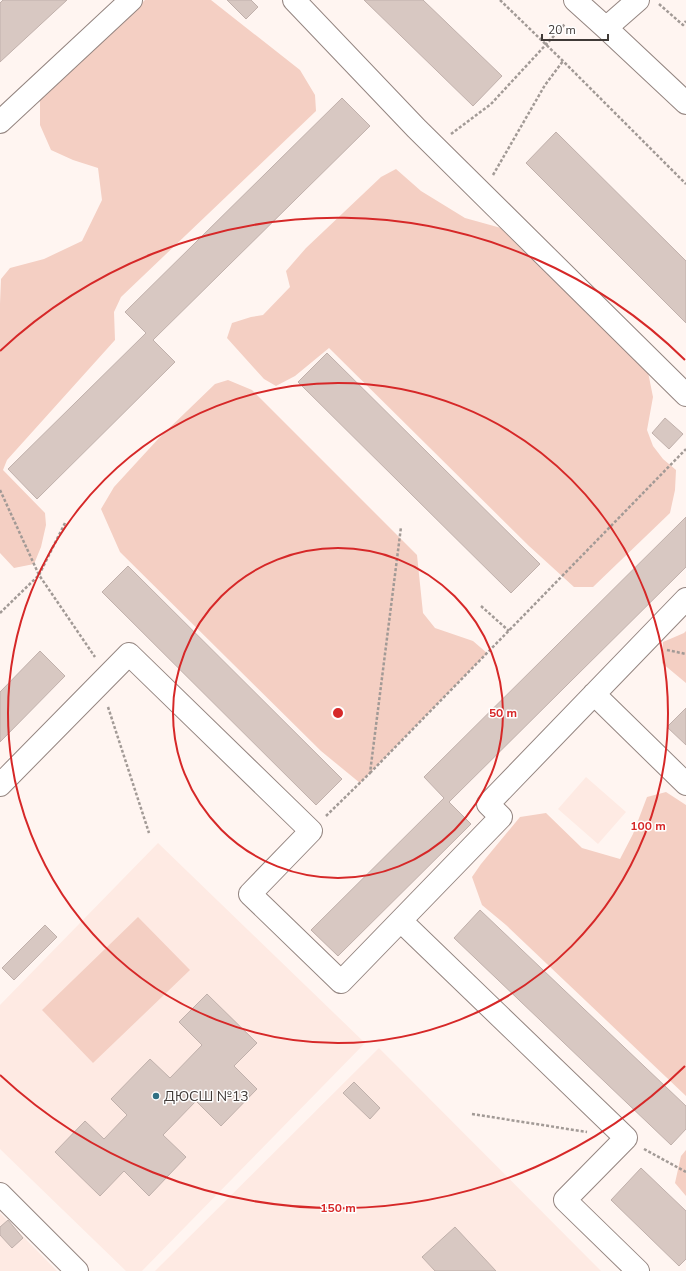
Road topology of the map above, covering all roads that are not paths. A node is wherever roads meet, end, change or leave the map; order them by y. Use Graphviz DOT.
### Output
graph roads {
  1 [pos="131,0"];
  2 [pos="294,0"];
  3 [pos="575,0"];
  4 [pos="638,0"];
  5 [pos="606,28"];
  6 [pos="686,103"];
  7 [pos="0,122"];
  8 [pos="686,395"];
  9 [pos="686,599"];
  10 [pos="594,694"];
  11 [pos="686,784"];
  12 [pos="0,785"];
  13 [pos="401,921"];
  14 [pos="0,1194"];
  15 [pos="77,1271"];
  16 [pos="638,1271"];
  1 -- 7 [label="street"];
  2 -- 8 [label="street"];
  3 -- 5 [label="street"];
  4 -- 5 [label="street"];
  5 -- 6 [label="street"];
  9 -- 10 [label="street"];
  10 -- 11 [label="street"];
  10 -- 13 [label="street"];
  12 -- 13 [label="street"];
  13 -- 16 [label="street"];
  14 -- 15 [label="street"];
}
